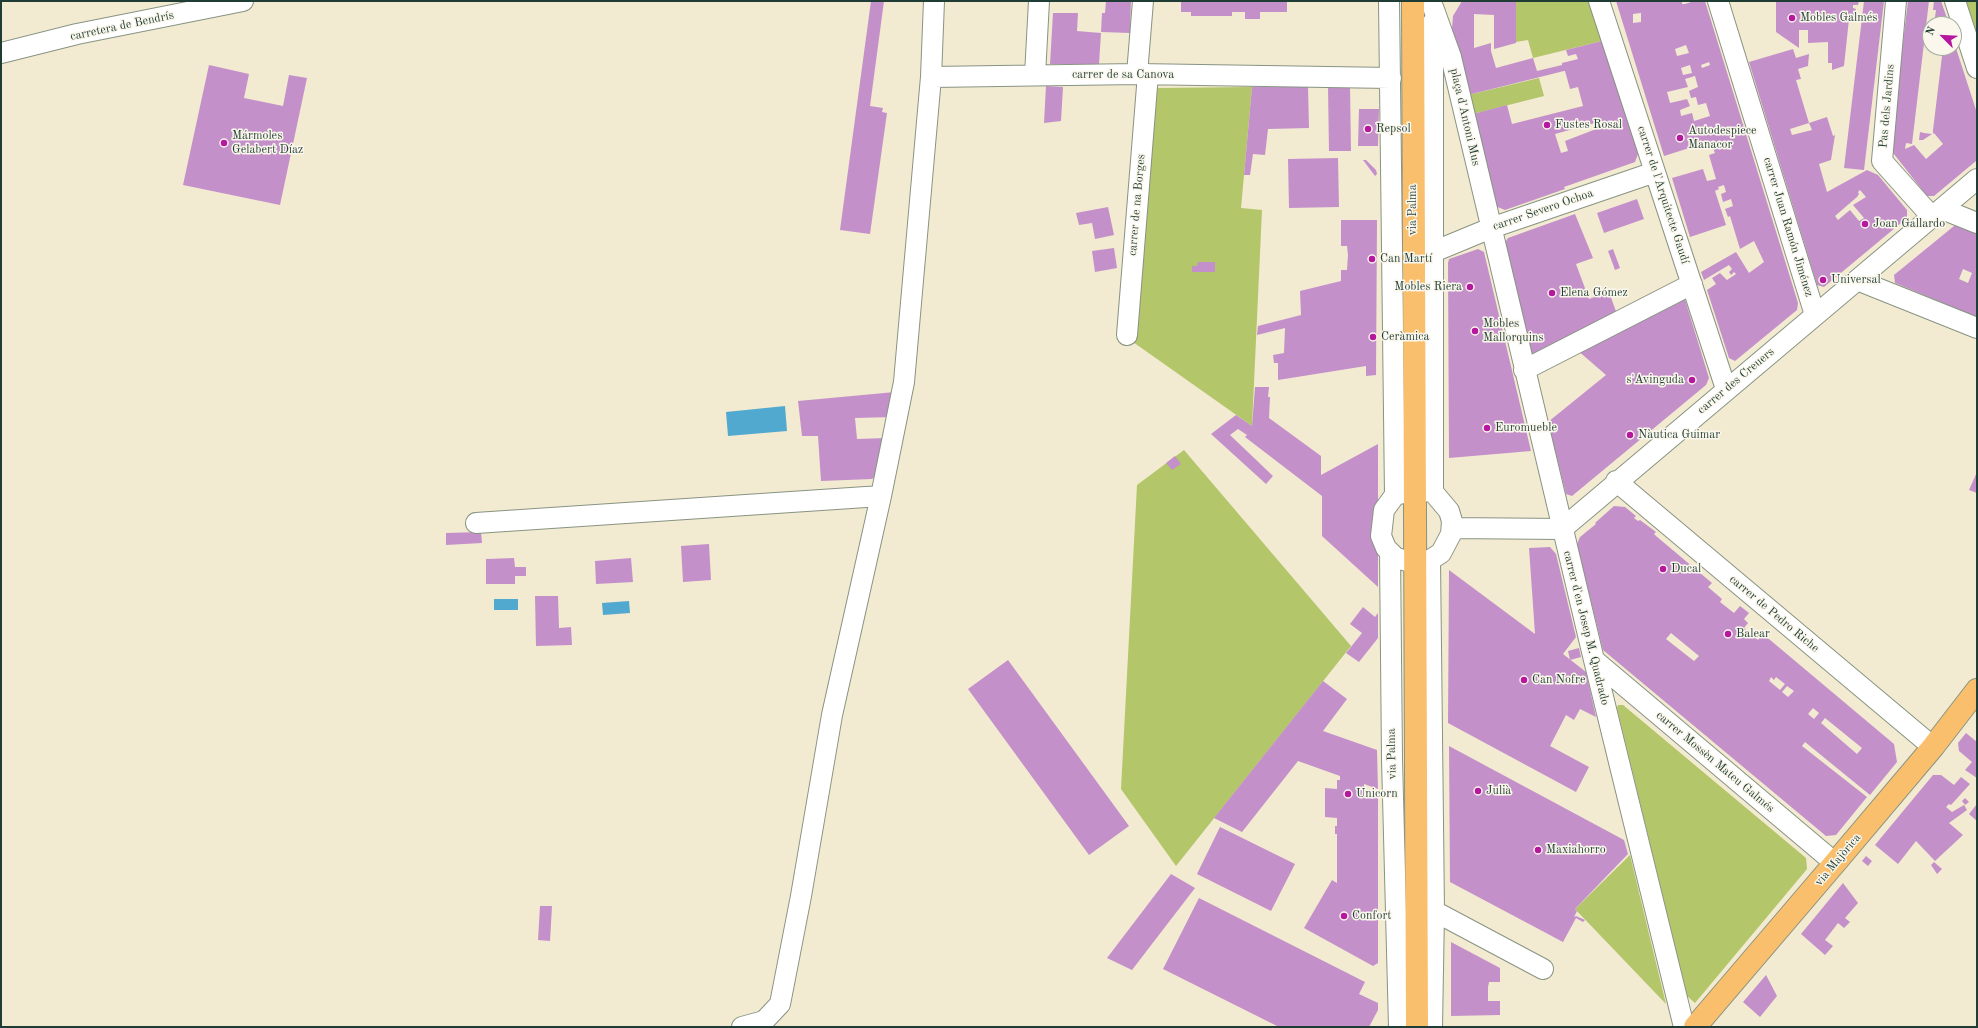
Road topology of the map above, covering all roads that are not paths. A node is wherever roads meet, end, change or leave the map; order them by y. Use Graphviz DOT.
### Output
graph roads {
  1 [pos="243,1"];
  2 [pos="934,1"];
  3 [pos="1039,1"];
  4 [pos="1143,1"];
  5 [pos="1389,1"];
  6 [pos="1599,1"];
  7 [pos="1718,1"];
  8 [pos="1896,1"];
  9 [pos="1955,1"];
  10 [pos="1427,3"];
  11 [pos="1,53"];
  12 [pos="1977,68"];
  13 [pos="1143,74"];
  14 [pos="1035,76"];
  15 [pos="931,77"];
  16 [pos="1391,78"];
  17 [pos="1655,172"];
  18 [pos="1977,180"];
  19 [pos="1937,213"];
  20 [pos="1977,223"];
  21 [pos="1491,228"];
  22 [pos="1433,252"];
  23 [pos="1857,280"];
  24 [pos="1692,284"];
  25 [pos="1815,315"];
  26 [pos="1977,328"];
  27 [pos="1126,335"];
  28 [pos="1524,370"];
  29 [pos="1726,389"];
  30 [pos="1616,481"];
  31 [pos="1414,492"];
  32 [pos="881,496"];
  33 [pos="476,523"];
  34 [pos="1452,528"];
  35 [pos="1562,529"];
  36 [pos="1390,553"];
  37 [pos="1422,562"];
  38 [pos="1594,660"];
  39 [pos="1977,690"];
  40 [pos="1933,747"];
  41 [pos="1835,863"];
  42 [pos="1434,911"];
  43 [pos="1543,969"];
  44 [pos="742,1027"];
  45 [pos="1400,1027"];
  46 [pos="1417,1027"];
  47 [pos="1432,1027"];
  48 [pos="1684,1027"];
  49 [pos="1695,1027"];
  1 -- 11 [label="street, carretera de Bendrís"];
  2 -- 15 [label="street"];
  3 -- 14 [label="street"];
  4 -- 13 [label="street, carrer de na Borges"];
  5 -- 16 [label="street, via Palma"];
  6 -- 17 [label="street, carrer de l'Arquitecte Gaudí"];
  7 -- 25 [label="street, carrer Juan Ramón Jiménez"];
  8 -- 19 [label="street, Pas dels Jardins"];
  9 -- 12 [label="street"];
  10 -- 21 [label="street, plaça d'Antoni Mus"];
  10 -- 22 [label="street, via Palma"];
  10 -- 31 [label="main road, via Palma"];
  13 -- 14 [label="street, carrer de sa Canova"];
  13 -- 16 [label="street, carrer de sa Canova"];
  13 -- 27 [label="street, carrer de na Borges"];
  14 -- 15 [label="street, carrer de sa Canova"];
  15 -- 32 [label="street"];
  16 -- 31 [label="street, via Palma"];
  17 -- 21 [label="street, carrer Severo Ochoa"];
  17 -- 24 [label="street, carrer de l'Arquitecte Gaudí"];
  18 -- 19 [label="street, carrer des Creuers"];
  19 -- 20 [label="street"];
  19 -- 23 [label="street, carrer des Creuers"];
  21 -- 22 [label="street, carrer Severo Ochoa"];
  21 -- 28 [label="street, carrer d'en Josep M. Quadrado"];
  22 -- 31 [label="street, via Palma"];
  23 -- 25 [label="street, carrer des Creuers"];
  23 -- 26 [label="street"];
  24 -- 28 [label="street"];
  24 -- 29 [label="street, carrer de l'Arquitecte Gaudí"];
  25 -- 29 [label="street, carrer des Creuers"];
  28 -- 35 [label="street, carrer d'en Josep M. Quadrado"];
  29 -- 30 [label="street, carrer des Creuers"];
  30 -- 35 [label="street, carrer des Creuers"];
  30 -- 40 [label="street, carrer de Pedro Riche"];
  31 -- 34 [label="street"];
  31 -- 36 [label="street"];
  31 -- 37 [label="main road, via Palma"];
  32 -- 33 [label="street"];
  32 -- 44 [label="street"];
  34 -- 35 [label="street"];
  34 -- 37 [label="street"];
  35 -- 38 [label="street, carrer d'en Josep M. Quadrado"];
  36 -- 37 [label="street"];
  36 -- 45 [label="street, via Palma"];
  37 -- 42 [label="street"];
  37 -- 46 [label="main road, via Palma"];
  38 -- 41 [label="street, carrer Mossèn Mateu Galmés"];
  38 -- 48 [label="street, carrer d'en Josep M. Quadrado"];
  39 -- 40 [label="main road, via Majòrica"];
  40 -- 41 [label="main road, via Majòrica"];
  41 -- 49 [label="main road, via Majòrica"];
  42 -- 43 [label="street"];
  42 -- 47 [label="street"];
}
